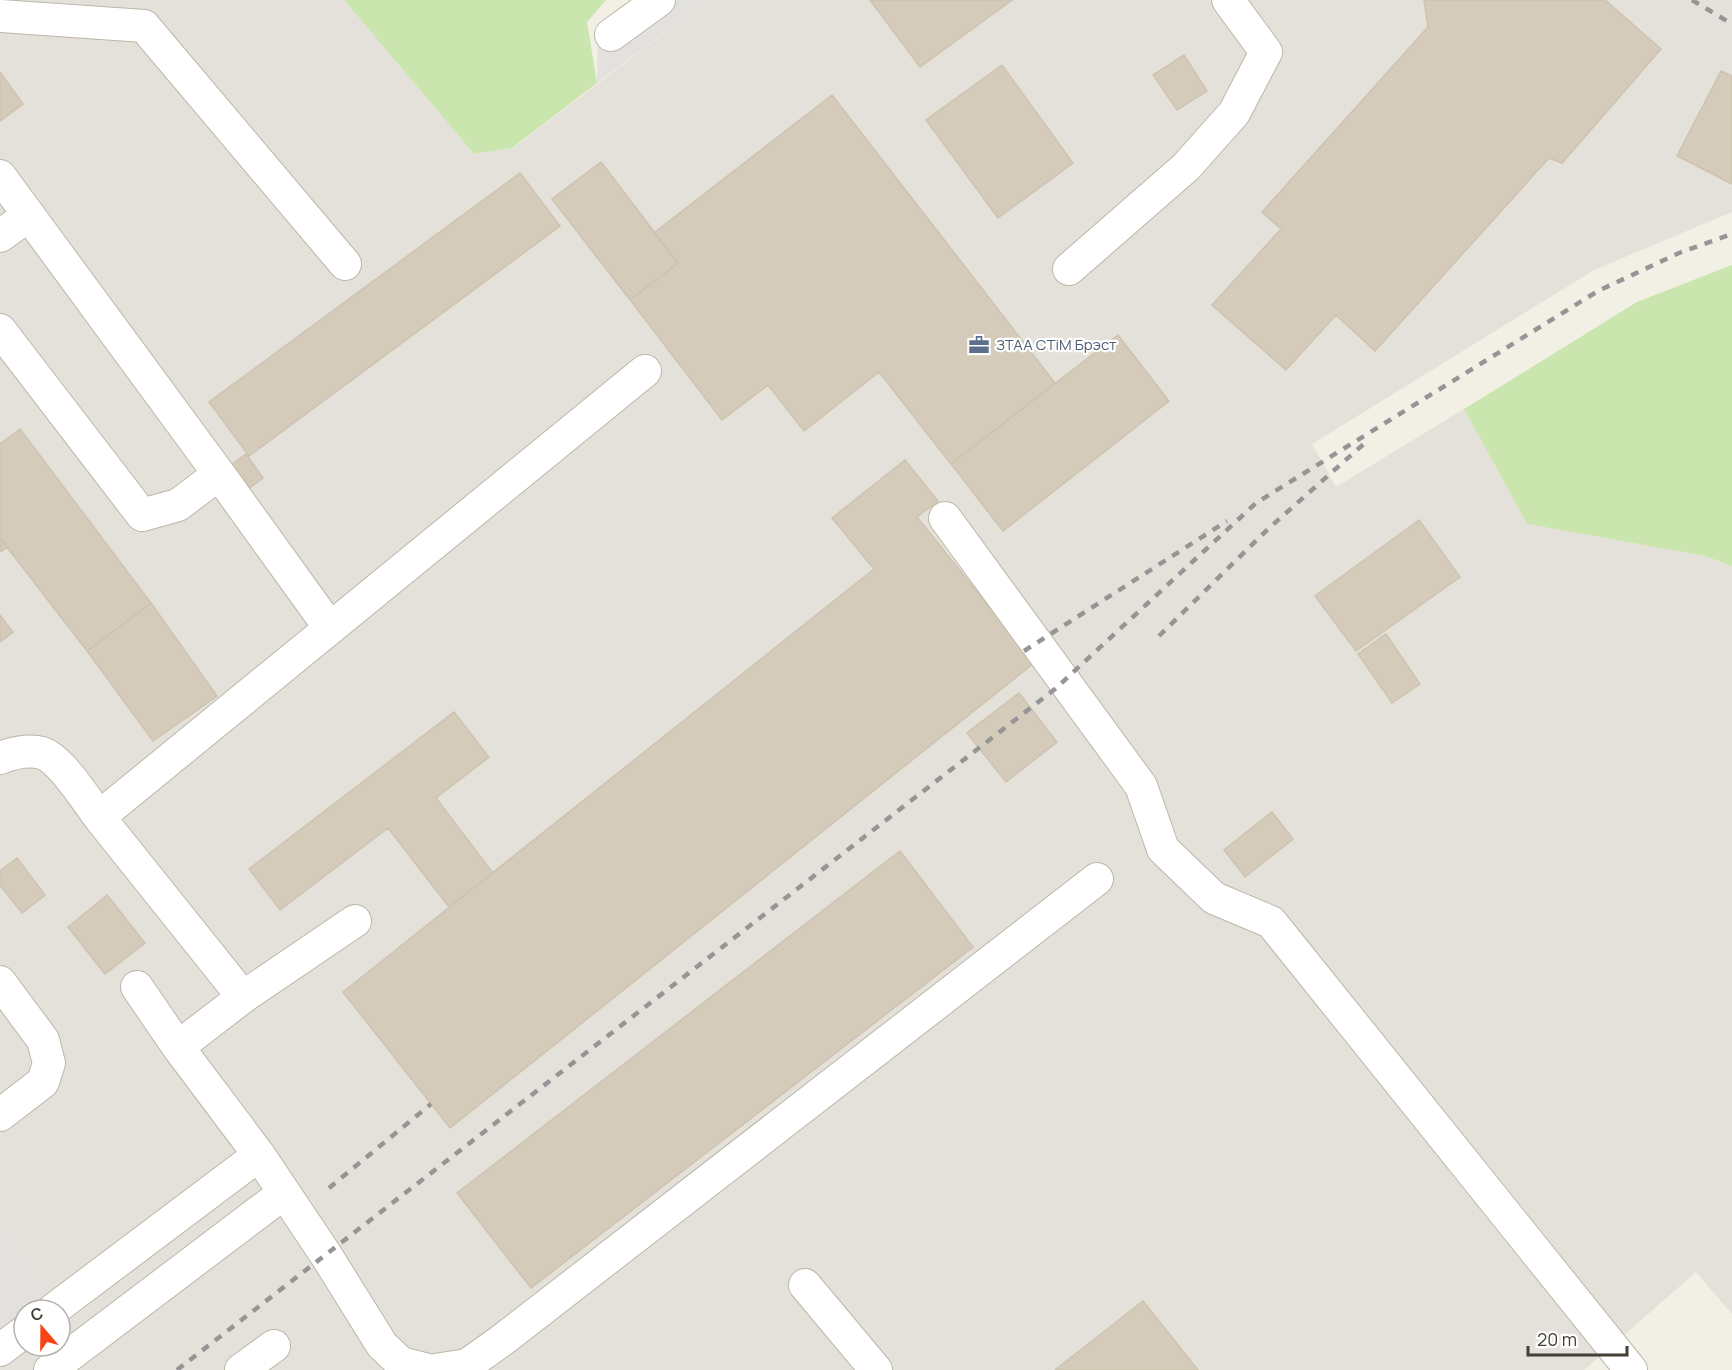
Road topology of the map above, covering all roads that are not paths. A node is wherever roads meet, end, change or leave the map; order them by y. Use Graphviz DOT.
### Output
graph roads {
  1 [pos="659,0"];
  2 [pos="1228,0"];
  3 [pos="0,16"];
  4 [pos="611,35"];
  5 [pos="0,176"];
  6 [pos="29,215"];
  7 [pos="0,236"];
  8 [pos="345,264"];
  9 [pos="1069,269"];
  10 [pos="0,330"];
  11 [pos="645,371"];
  12 [pos="219,474"];
  13 [pos="945,518"];
  14 [pos="330,628"];
  15 [pos="0,758"];
  16 [pos="99,817"];
  17 [pos="1097,879"];
  18 [pos="355,921"];
  19 [pos="0,982"];
  20 [pos="137,987"];
  21 [pos="243,998"];
  22 [pos="178,1047"];
  23 [pos="0,1115"];
  24 [pos="259,1155"];
  25 [pos="284,1193"];
  26 [pos="805,1285"];
  27 [pos="69,1298"];
  28 [pos="274,1346"];
  29 [pos="50,1370"];
  30 [pos="241,1370"];
  31 [pos="428,1370"];
  32 [pos="435,1370"];
  33 [pos="876,1370"];
  34 [pos="1631,1370"];
  1 -- 4 [label="lane"];
  2 -- 9 [label="lane"];
  3 -- 8 [label="lane"];
  5 -- 6 [label="lane"];
  6 -- 7 [label="lane"];
  6 -- 12 [label="lane"];
  10 -- 12 [label="lane"];
  11 -- 14 [label="lane"];
  12 -- 14 [label="lane"];
  13 -- 34 [label="lane"];
  14 -- 16 [label="lane"];
  15 -- 16 [label="lane"];
  16 -- 21 [label="lane"];
  17 -- 32 [label="lane"];
  18 -- 21 [label="lane"];
  19 -- 23 [label="lane"];
  20 -- 22 [label="lane"];
  21 -- 22 [label="lane"];
  22 -- 24 [label="lane"];
  24 -- 25 [label="lane"];
  24 -- 27 [label="lane"];
  25 -- 29 [label="lane"];
  25 -- 31 [label="lane"];
  26 -- 33 [label="lane"];
  28 -- 30 [label="lane"];
}
